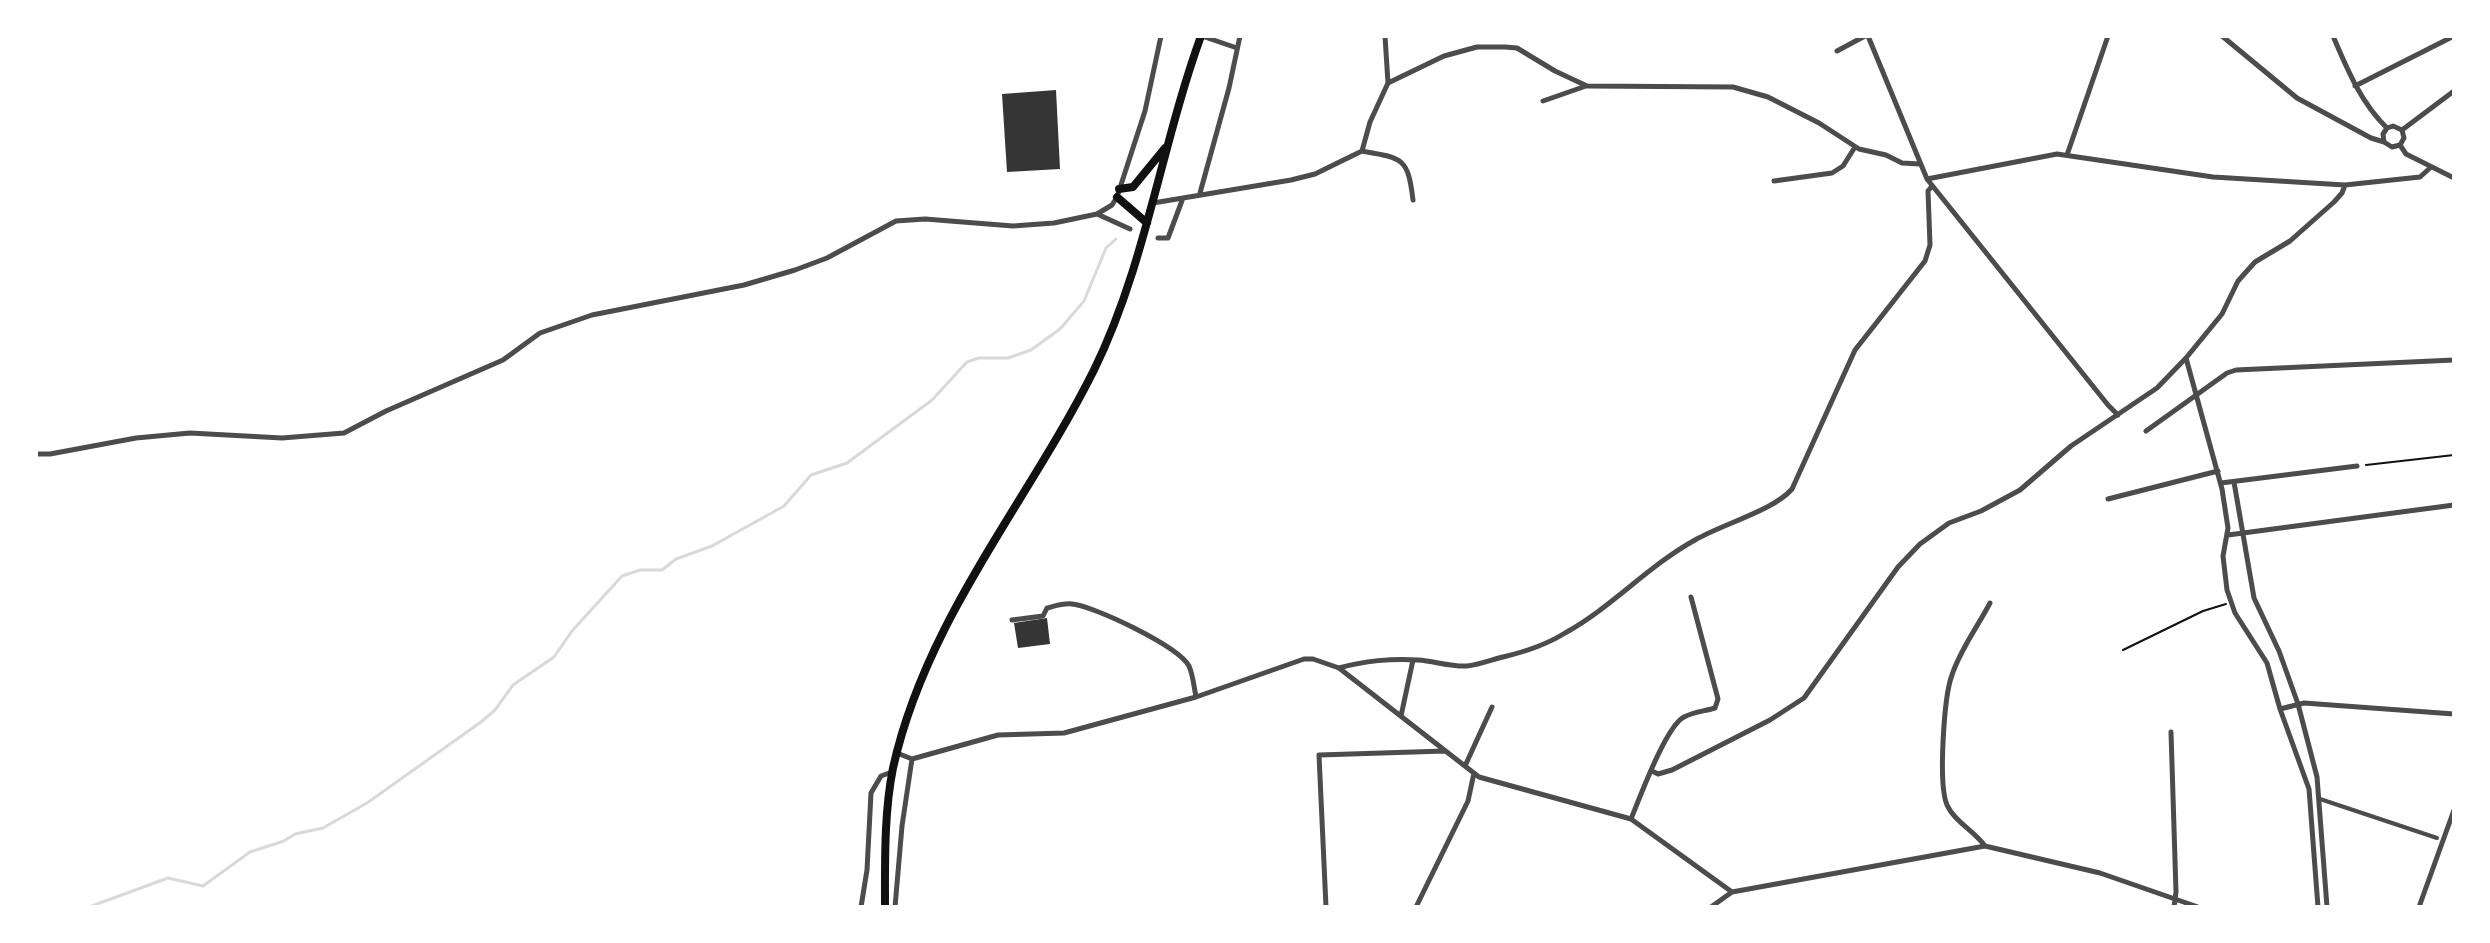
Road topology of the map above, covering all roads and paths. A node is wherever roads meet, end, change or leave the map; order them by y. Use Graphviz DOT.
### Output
graph roads {
  1 [pos="1161,36"];
  2 [pos="1201,36"];
  3 [pos="1240,36"];
  4 [pos="1385,36"];
  5 [pos="1867,36"];
  6 [pos="2108,36"];
  7 [pos="2222,36"];
  8 [pos="2333,36"];
  9 [pos="2454,36"];
  10 [pos="1237,48"];
  11 [pos="1837,51"];
  12 [pos="1388,83"];
  13 [pos="1587,86"];
  14 [pos="2355,86"];
  15 [pos="2454,91"];
  16 [pos="1543,101"];
  17 [pos="2387,128"];
  18 [pos="2402,130"];
  19 [pos="1170,141"];
  20 [pos="2384,142"];
  21 [pos="2400,145"];
  22 [pos="1855,147"];
  23 [pos="1362,151"];
  24 [pos="2067,155"];
  25 [pos="1920,164"];
  26 [pos="2430,168"];
  27 [pos="2454,178"];
  28 [pos="1927,179"];
  29 [pos="1774,181"];
  30 [pos="2345,185"];
  31 [pos="1932,186"];
  32 [pos="1118,193"];
  33 [pos="1200,193"];
  34 [pos="1183,198"];
  35 [pos="1413,200"];
  36 [pos="1153,203"];
  37 [pos="1097,214"];
  38 [pos="1147,223"];
  39 [pos="1130,229"];
  40 [pos="1158,238"];
  41 [pos="2186,358"];
  42 [pos="2454,360"];
  43 [pos="2198,396"];
  44 [pos="2118,415"];
  45 [pos="2146,431"];
  46 [pos="36,454"];
  47 [pos="2454,455"];
  48 [pos="2357,466"];
  49 [pos="2218,471"];
  50 [pos="2234,482"];
  51 [pos="2221,483"];
  52 [pos="2108,499"];
  53 [pos="2454,505"];
  54 [pos="2243,533"];
  55 [pos="2228,535"];
  56 [pos="1691,597"];
  57 [pos="1990,603"];
  58 [pos="2231,604"];
  59 [pos="1012,620"];
  60 [pos="2123,650"];
  61 [pos="1413,660"];
  62 [pos="1339,668"];
  63 [pos="1196,697"];
  64 [pos="2298,704"];
  65 [pos="1492,707"];
  66 [pos="2280,709"];
  67 [pos="2454,714"];
  68 [pos="1401,716"];
  69 [pos="2171,732"];
  70 [pos="1445,751"];
  71 [pos="897,753"];
  72 [pos="912,759"];
  73 [pos="1465,766"];
  74 [pos="893,771"];
  75 [pos="1652,771"];
  76 [pos="1474,773"];
  77 [pos="2320,799"];
  78 [pos="2311,800"];
  79 [pos="2454,810"];
  80 [pos="1631,819"];
  81 [pos="2437,838"];
  82 [pos="1985,846"];
  83 [pos="1732,892"];
  84 [pos="2175,899"];
  85 [pos="861,907"];
  86 [pos="885,907"];
  87 [pos="895,907"];
  88 [pos="1326,907"];
  89 [pos="1416,907"];
  90 [pos="1711,907"];
  91 [pos="2174,907"];
  92 [pos="2198,907"];
  93 [pos="2318,907"];
  94 [pos="2327,907"];
  95 [pos="2419,907"];
  1 -- 32 [label="street"];
  2 -- 10 [label="street"];
  2 -- 19 [label="highway"];
  3 -- 10 [label="street"];
  4 -- 12 [label="street"];
  5 -- 11 [label="street"];
  5 -- 25 [label="street"];
  6 -- 24 [label="street"];
  7 -- 20 [label="street"];
  8 -- 14 [label="street"];
  9 -- 14 [label="street"];
  10 -- 33 [label="street"];
  12 -- 13 [label="street"];
  12 -- 23 [label="street"];
  13 -- 16 [label="street"];
  13 -- 22 [label="street"];
  14 -- 17 [label="street"];
  15 -- 18 [label="street"];
  17 -- 18 [label="street"];
  17 -- 20 [label="street"];
  18 -- 21 [label="street"];
  19 -- 32 [label="highway"];
  19 -- 36 [label="highway"];
  20 -- 21 [label="street"];
  21 -- 26 [label="street"];
  22 -- 25 [label="street"];
  22 -- 29 [label="street"];
  23 -- 33 [label="street"];
  23 -- 35 [label="street"];
  24 -- 28 [label="street"];
  24 -- 30 [label="street"];
  25 -- 28 [label="street"];
  26 -- 27 [label="street"];
  26 -- 30 [label="street"];
  28 -- 31 [label="street"];
  30 -- 41 [label="street"];
  31 -- 44 [label="street"];
  31 -- 61 [label="street"];
  32 -- 37 [label="street"];
  32 -- 38 [label="highway"];
  33 -- 34 [label="street"];
  34 -- 36 [label="street"];
  34 -- 40 [label="street"];
  36 -- 38 [label="highway"];
  37 -- 39 [label="street"];
  37 -- 46 [label="street"];
  38 -- 71 [label="highway"];
  41 -- 43 [label="street"];
  41 -- 44 [label="street"];
  42 -- 43 [label="street"];
  43 -- 45 [label="street"];
  43 -- 49 [label="street"];
  44 -- 75 [label="street"];
  47 -- 48 [label="path"];
  48 -- 50 [label="street"];
  49 -- 51 [label="street"];
  49 -- 52 [label="street"];
  50 -- 51 [label="street"];
  50 -- 54 [label="street"];
  51 -- 55 [label="street"];
  53 -- 54 [label="street"];
  54 -- 55 [label="street"];
  54 -- 64 [label="street"];
  55 -- 58 [label="street"];
  56 -- 75 [label="street"];
  57 -- 82 [label="street"];
  58 -- 60 [label="path"];
  58 -- 66 [label="street"];
  59 -- 63 [label="street"];
  61 -- 62 [label="street"];
  61 -- 68 [label="street"];
  62 -- 63 [label="street"];
  62 -- 68 [label="street"];
  63 -- 72 [label="street"];
  64 -- 66 [label="street"];
  64 -- 67 [label="street"];
  64 -- 77 [label="street"];
  65 -- 73 [label="street"];
  66 -- 78 [label="street"];
  68 -- 70 [label="street"];
  69 -- 84 [label="street"];
  70 -- 73 [label="street"];
  70 -- 88 [label="street"];
  71 -- 72 [label="street"];
  71 -- 74 [label="highway"];
  72 -- 87 [label="street"];
  73 -- 76 [label="street"];
  74 -- 85 [label="street"];
  74 -- 86 [label="highway"];
  75 -- 80 [label="street"];
  76 -- 80 [label="street"];
  76 -- 89 [label="street"];
  77 -- 78 [label="street"];
  77 -- 81 [label="street"];
  77 -- 94 [label="street"];
  78 -- 93 [label="street"];
  79 -- 95 [label="street"];
  80 -- 83 [label="street"];
  82 -- 83 [label="street"];
  82 -- 84 [label="street"];
  83 -- 90 [label="street"];
  84 -- 91 [label="street"];
  84 -- 92 [label="street"];
}
